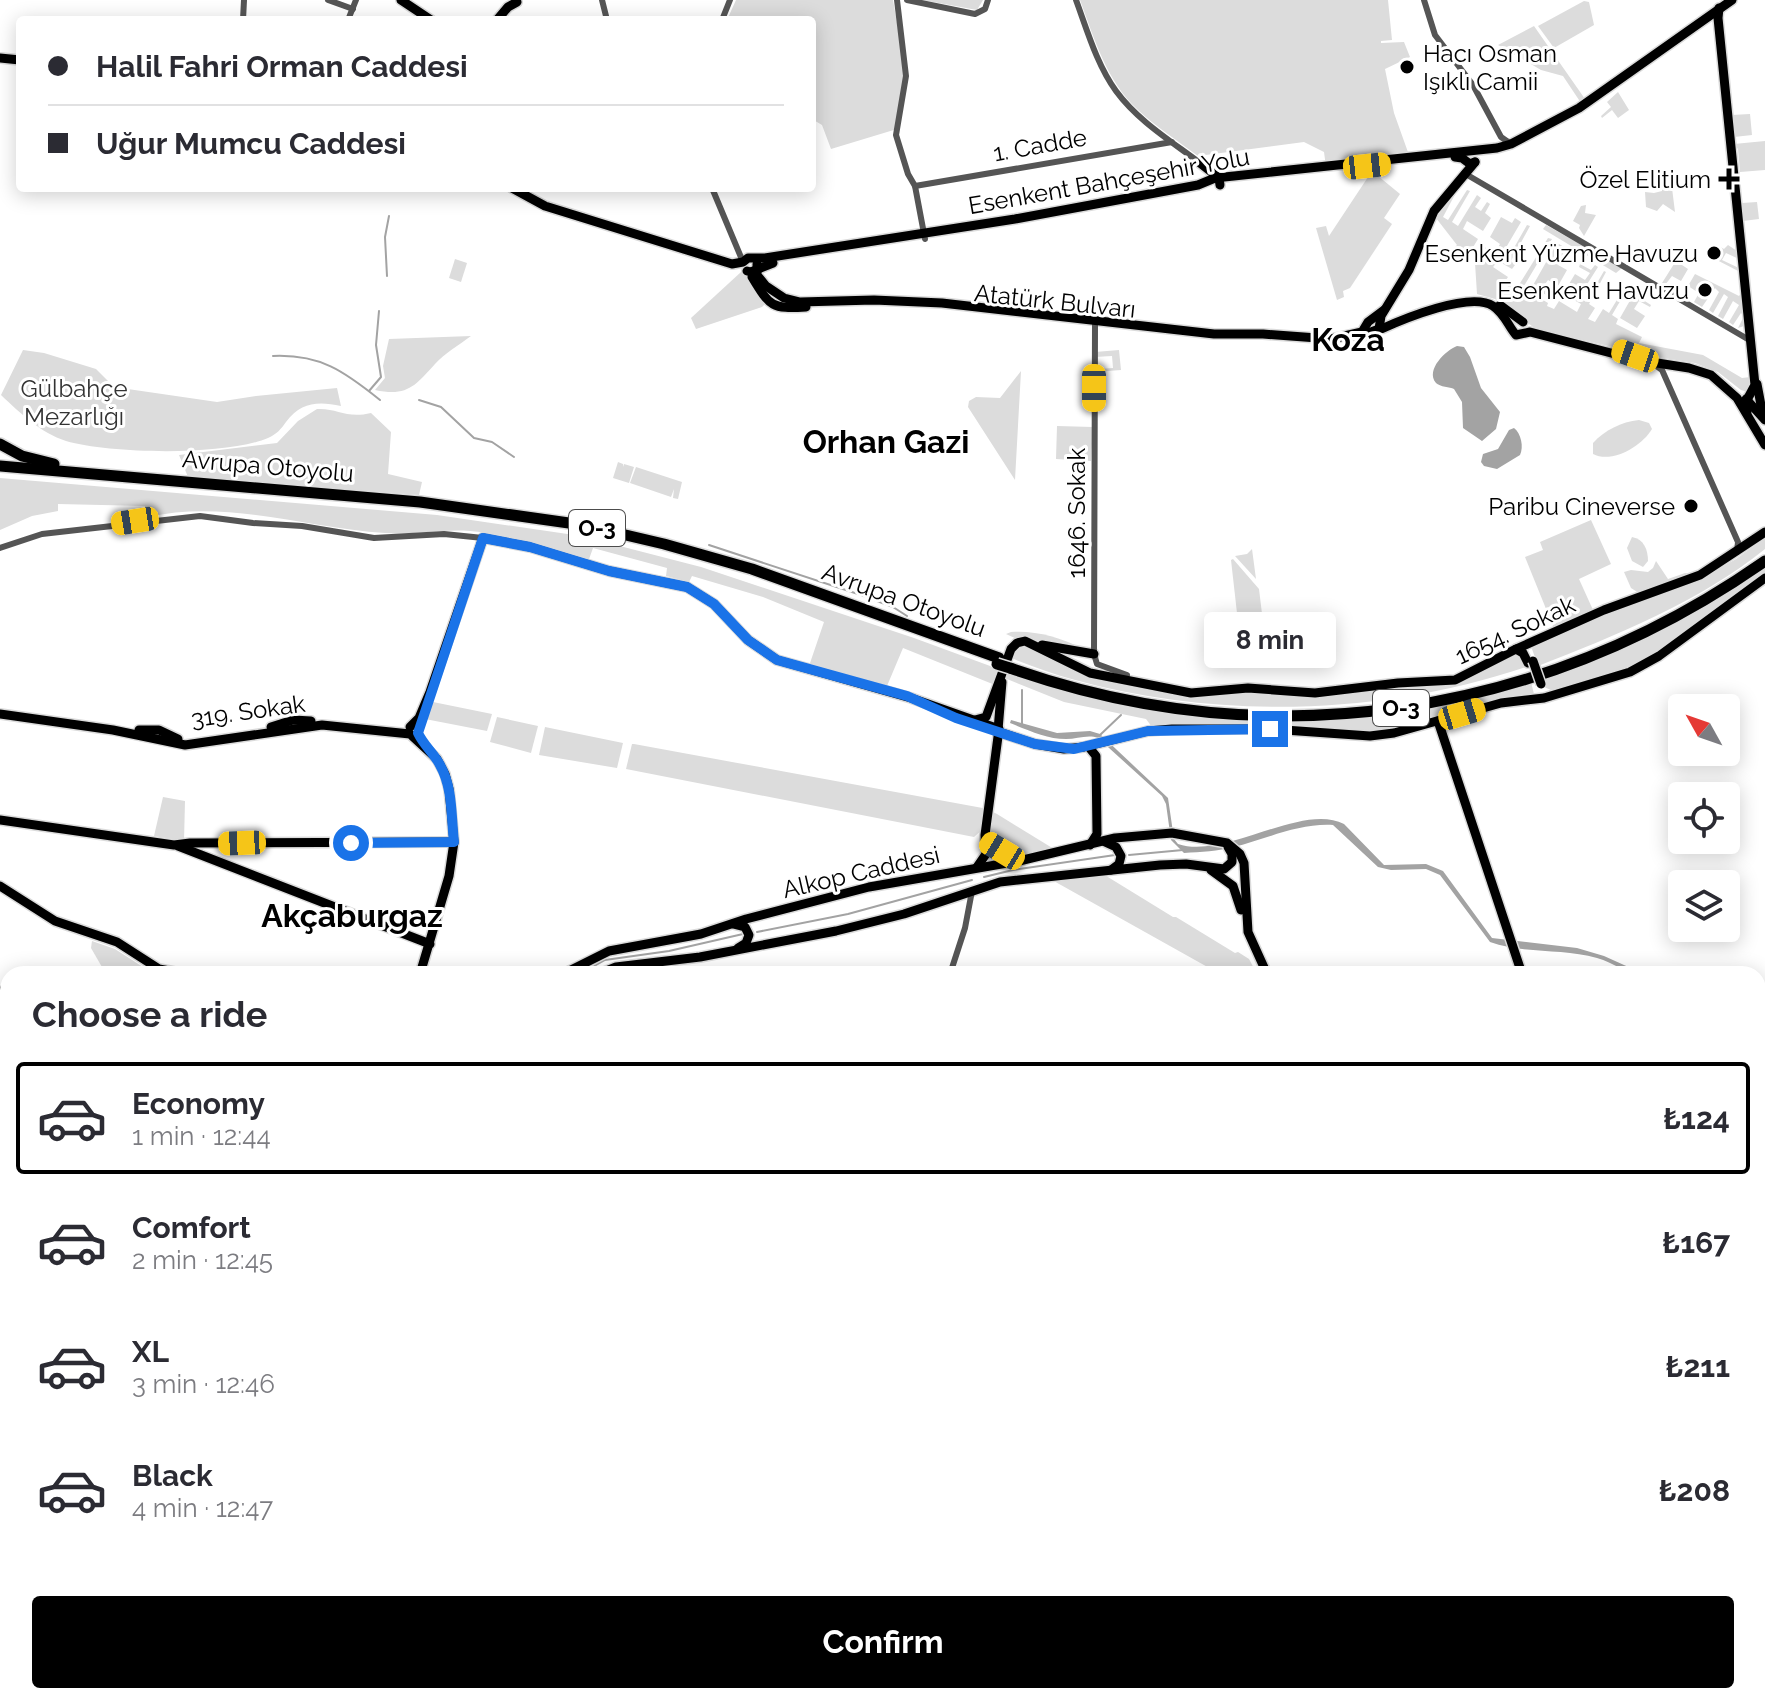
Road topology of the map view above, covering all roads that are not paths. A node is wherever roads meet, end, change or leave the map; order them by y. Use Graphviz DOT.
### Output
graph roads {
  1 [pos="328,0"];
  2 [pos="356,0"];
  3 [pos="401,0"];
  4 [pos="412,0"];
  5 [pos="897,0"];
  6 [pos="907,0"];
  7 [pos="988,0"];
  8 [pos="1076,0"];
  9 [pos="1424,0"];
  10 [pos="1732,0"];
  11 [pos="1742,0"];
  12 [pos="518,1"];
  13 [pos="353,9"];
  14 [pos="1716,13"];
  15 [pos="350,16"];
  16 [pos="425,16"];
  17 [pos="436,16"];
  18 [pos="502,16"];
  19 [pos="1592,103"];
  20 [pos="1501,137"];
  21 [pos="1172,142"];
  22 [pos="1511,144"];
  23 [pos="1497,148"];
  24 [pos="1474,158"];
  25 [pos="1203,166"];
  26 [pos="1464,173"];
  27 [pos="1218,180"];
  28 [pos="913,183"];
  29 [pos="1198,185"];
  30 [pos="510,192"];
  31 [pos="519,192"];
  32 [pos="714,192"];
  33 [pos="545,208"];
  34 [pos="923,237"];
  35 [pos="750,265"];
  36 [pos="782,300"];
  37 [pos="1384,310"];
  38 [pos="1044,320"];
  39 [pos="1392,320"];
  40 [pos="1095,325"];
  41 [pos="1375,325"];
  42 [pos="1524,326"];
  43 [pos="1264,336"];
  44 [pos="1752,346"];
  45 [pos="1664,365"];
  46 [pos="1746,395"];
  47 [pos="1681,412"];
  48 [pos="1748,414"];
  49 [pos="1764,420"];
  50 [pos="0,444"];
  51 [pos="1765,445"];
  52 [pos="2,470"];
  53 [pos="133,476"];
  54 [pos="1765,532"];
  55 [pos="483,538"];
  56 [pos="1748,545"];
  57 [pos="0,548"];
  58 [pos="1765,553"];
  59 [pos="1736,554"];
  60 [pos="1765,561"];
  61 [pos="1765,578"];
  62 [pos="1033,643"];
  63 [pos="1530,643"];
  64 [pos="1516,649"];
  65 [pos="1094,654"];
  66 [pos="1530,662"];
  67 [pos="1004,665"];
  68 [pos="1125,677"];
  69 [pos="1003,683"];
  70 [pos="1538,685"];
  71 [pos="1578,688"];
  72 [pos="1528,700"];
  73 [pos="0,711"];
  74 [pos="1438,721"];
  75 [pos="978,723"];
  76 [pos="414,731"];
  77 [pos="999,731"];
  78 [pos="1014,737"];
  79 [pos="1088,746"];
  80 [pos="997,747"];
  81 [pos="0,820"];
  82 [pos="1141,835"];
  83 [pos="985,841"];
  84 [pos="454,842"];
  85 [pos="1102,842"];
  86 [pos="1222,842"];
  87 [pos="174,845"];
  88 [pos="1090,845"];
  89 [pos="1019,861"];
  90 [pos="982,867"];
  91 [pos="1140,868"];
  92 [pos="1208,868"];
  93 [pos="960,871"];
  94 [pos="1104,872"];
  95 [pos="1000,882"];
  96 [pos="0,888"];
  97 [pos="972,891"];
  98 [pos="957,895"];
  99 [pos="20,900"];
  100 [pos="970,907"];
  101 [pos="770,913"];
  102 [pos="731,924"];
  103 [pos="771,943"];
  104 [pos="430,944"];
  105 [pos="727,952"];
  106 [pos="146,966"];
  107 [pos="154,966"];
  108 [pos="423,966"];
  109 [pos="579,966"];
  110 [pos="623,966"];
  111 [pos="952,966"];
  112 [pos="1261,966"];
  113 [pos="1262,966"];
  114 [pos="1519,966"];
  1 -- 13 [label="street"];
  2 -- 13 [label="street"];
  3 -- 16 [label="main road"];
  4 -- 17 [label="main road"];
  5 -- 28 [label="street"];
  6 -- 7 [label="street"];
  8 -- 21 [label="street"];
  9 -- 20 [label="street"];
  10 -- 14 [label="main road, Esenkent Bahçeşehir Yolu"];
  11 -- 14 [label="main road, Esenkent Bahçeşehir Yolu"];
  12 -- 18 [label="main road"];
  13 -- 15 [label="street"];
  14 -- 19 [label="main road, Esenkent Bahçeşehir Yolu"];
  14 -- 44 [label="main road"];
  19 -- 22 [label="main road, Esenkent Bahçeşehir Yolu"];
  19 -- 24 [label="main road, Esenkent Bahçeşehir Yolu"];
  20 -- 22 [label="street"];
  20 -- 23 [label="street"];
  21 -- 25 [label="street"];
  21 -- 28 [label="street, 1. Cadde"];
  22 -- 23 [label="main road, Esenkent Bahçeşehir Yolu"];
  23 -- 24 [label="main road, Esenkent Bahçeşehir Yolu"];
  24 -- 26 [label="main road"];
  24 -- 27 [label="main road, Esenkent Bahçeşehir Yolu"];
  25 -- 27 [label="main road"];
  25 -- 29 [label="main road"];
  26 -- 37 [label="main road"];
  26 -- 44 [label="street"];
  27 -- 29 [label="main road, Esenkent Bahçeşehir Yolu"];
  27 -- 34 [label="main road, Esenkent Bahçeşehir Yolu"];
  28 -- 34 [label="street"];
  29 -- 34 [label="main road, Esenkent Bahçeşehir Yolu"];
  30 -- 33 [label="main road"];
  31 -- 33 [label="main road"];
  32 -- 35 [label="street"];
  33 -- 35 [label="main road"];
  34 -- 35 [label="main road, Esenkent Bahçeşehir Yolu"];
  35 -- 36 [label="main road"];
  35 -- 36 [label="main road, Atatürk Bulvarı"];
  36 -- 38 [label="main road, Atatürk Bulvarı"];
  37 -- 39 [label="main road"];
  37 -- 41 [label="main road"];
  38 -- 40 [label="main road, Atatürk Bulvarı"];
  38 -- 43 [label="main road, Atatürk Bulvarı"];
  39 -- 41 [label="main road, Atatürk Bulvarı"];
  39 -- 42 [label="main road, Atatürk Bulvarı"];
  40 -- 43 [label="main road, Atatürk Bulvarı"];
  40 -- 65 [label="street, 1646. Sokak"];
  41 -- 42 [label="main road, Atatürk Bulvarı"];
  41 -- 43 [label="main road, Atatürk Bulvarı"];
  42 -- 45 [label="main road, Atatürk Bulvarı"];
  44 -- 46 [label="main road"];
  44 -- 49 [label="main road"];
  45 -- 46 [label="main road, Atatürk Bulvarı"];
  45 -- 47 [label="street"];
  45 -- 47 [label="street"];
  45 -- 48 [label="main road, Atatürk Bulvarı"];
  46 -- 48 [label="main road"];
  46 -- 49 [label="main road, Atatürk Bulvarı"];
  47 -- 56 [label="street"];
  47 -- 59 [label="street"];
  48 -- 51 [label="main road, Atatürk Bulvarı"];
  50 -- 53 [label="highway"];
  52 -- 53 [label="highway, Avrupa Otoyolu / O-3"];
  52 -- 67 [label="highway, Avrupa Otoyolu / O-3"];
  53 -- 67 [label="highway, Avrupa Otoyolu / O-3"];
  54 -- 56 [label="main road, 1654. Sokak"];
  55 -- 57 [label="street"];
  55 -- 75 [label="main road"];
  55 -- 76 [label="main road"];
  56 -- 59 [label="main road, 1654. Sokak"];
  58 -- 67 [label="highway, Avrupa Otoyolu / O-3"];
  59 -- 63 [label="main road, 1654. Sokak"];
  60 -- 67 [label="highway, Avrupa Otoyolu / O-3"];
  61 -- 71 [label="main road"];
  62 -- 65 [label="main road"];
  62 -- 67 [label="main road"];
  62 -- 68 [label="main road, 1654. Sokak"];
  63 -- 64 [label="main road, 1654. Sokak"];
  63 -- 66 [label="main road"];
  64 -- 66 [label="main road"];
  64 -- 68 [label="main road, 1654. Sokak"];
  65 -- 68 [label="street"];
  66 -- 70 [label="main road, bridge"];
  67 -- 69 [label="main road"];
  67 -- 75 [label="main road"];
  69 -- 77 [label="main road"];
  69 -- 78 [label="main road"];
  70 -- 71 [label="main road"];
  70 -- 72 [label="main road"];
  71 -- 72 [label="main road"];
  72 -- 74 [label="main road"];
  73 -- 76 [label="main road, 319. Sokak"];
  74 -- 79 [label="main road"];
  74 -- 114 [label="main road"];
  75 -- 77 [label="main road"];
  75 -- 80 [label="main road"];
  76 -- 84 [label="main road"];
  77 -- 78 [label="main road"];
  77 -- 80 [label="main road"];
  78 -- 79 [label="main road"];
  78 -- 80 [label="main road"];
  79 -- 88 [label="main road"];
  80 -- 83 [label="main road"];
  81 -- 87 [label="main road"];
  82 -- 85 [label="main road, Alkop Caddesi"];
  82 -- 86 [label="main road, Alkop Caddesi"];
  82 -- 91 [label="main road"];
  83 -- 89 [label="main road"];
  83 -- 90 [label="main road"];
  84 -- 87 [label="main road"];
  84 -- 104 [label="main road"];
  85 -- 88 [label="main road, Alkop Caddesi"];
  85 -- 94 [label="main road"];
  86 -- 92 [label="main road"];
  86 -- 113 [label="main road"];
  87 -- 104 [label="main road"];
  88 -- 89 [label="main road, Alkop Caddesi"];
  89 -- 90 [label="main road, Alkop Caddesi"];
  90 -- 93 [label="main road, Alkop Caddesi"];
  90 -- 95 [label="main road"];
  91 -- 92 [label="main road, Alkop Caddesi"];
  91 -- 94 [label="main road, Alkop Caddesi"];
  92 -- 112 [label="main road"];
  93 -- 97 [label="main road"];
  93 -- 101 [label="main road, Alkop Caddesi"];
  94 -- 95 [label="main road, Alkop Caddesi"];
  95 -- 97 [label="main road, Alkop Caddesi"];
  96 -- 99 [label="main road"];
  97 -- 98 [label="main road, Alkop Caddesi"];
  97 -- 100 [label="street"];
  98 -- 100 [label="street"];
  98 -- 103 [label="main road, Alkop Caddesi"];
  99 -- 106 [label="main road"];
  99 -- 107 [label="main road"];
  100 -- 111 [label="street"];
  101 -- 102 [label="main road, Alkop Caddesi"];
  101 -- 103 [label="main road"];
  102 -- 105 [label="main road"];
  102 -- 109 [label="main road, Alkop Caddesi"];
  103 -- 105 [label="main road, Alkop Caddesi"];
  104 -- 108 [label="main road"];
  105 -- 110 [label="main road, Alkop Caddesi"];
}
